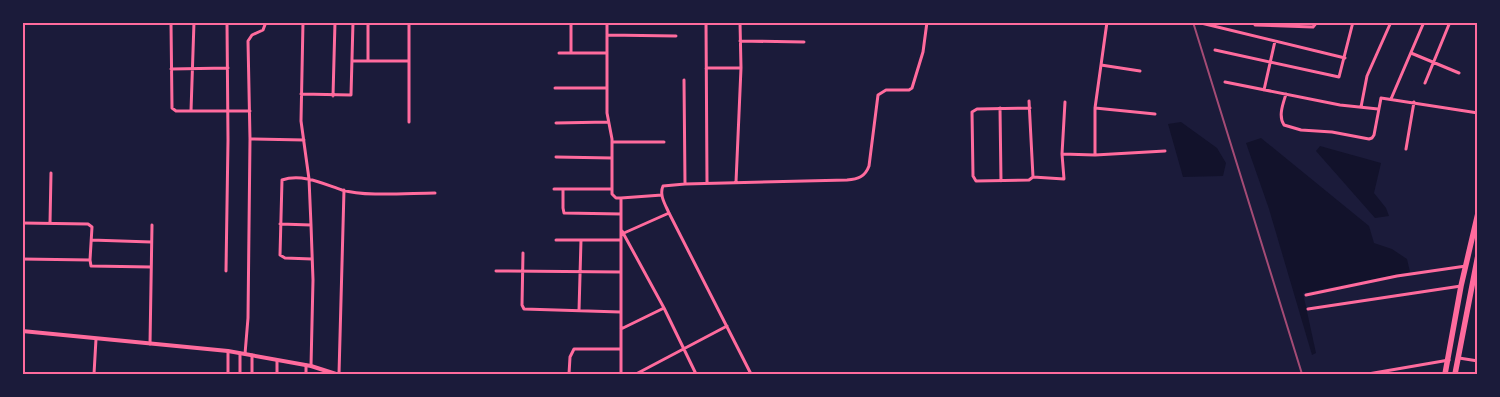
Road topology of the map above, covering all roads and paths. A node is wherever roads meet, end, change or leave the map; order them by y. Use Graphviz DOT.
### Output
graph roads {
  1 [pos="194,22"];
  2 [pos="227,22"];
  3 [pos="266,22"];
  4 [pos="303,22"];
  5 [pos="334,22"];
  6 [pos="353,22"];
  7 [pos="368,22"];
  8 [pos="409,22"];
  9 [pos="607,22"];
  10 [pos="706,22"];
  11 [pos="740,22"];
  12 [pos="927,22"];
  13 [pos="1107,22"];
  14 [pos="1317,22"];
  15 [pos="1354,22"];
  16 [pos="1391,22"];
  17 [pos="1424,22"];
  18 [pos="1450,22"];
  19 [pos="171,23"];
  20 [pos="1200,23"];
  21 [pos="571,24"];
  22 [pos="1285,24"];
  23 [pos="1217,25"];
  24 [pos="1255,25"];
  25 [pos="607,35"];
  26 [pos="676,36"];
  27 [pos="740,41"];
  28 [pos="1275,41"];
  29 [pos="804,42"];
  30 [pos="1215,50"];
  31 [pos="560,53"];
  32 [pos="571,53"];
  33 [pos="607,53"];
  34 [pos="1411,54"];
  35 [pos="1345,58"];
  36 [pos="352,61"];
  37 [pos="368,61"];
  38 [pos="409,61"];
  39 [pos="1270,62"];
  40 [pos="1433,62"];
  41 [pos="1101,65"];
  42 [pos="192,68"];
  43 [pos="228,68"];
  44 [pos="706,68"];
  45 [pos="741,68"];
  46 [pos="171,69"];
  47 [pos="1140,71"];
  48 [pos="1459,73"];
  49 [pos="684,80"];
  50 [pos="1225,82"];
  51 [pos="1425,83"];
  52 [pos="555,88"];
  53 [pos="607,88"];
  54 [pos="1264,90"];
  55 [pos="301,94"];
  56 [pos="1286,94"];
  57 [pos="333,96"];
  58 [pos="1392,99"];
  59 [pos="1030,101"];
  60 [pos="1065,102"];
  61 [pos="1414,102"];
  62 [pos="1361,107"];
  63 [pos="1000,108"];
  64 [pos="1030,108"];
  65 [pos="1095,108"];
  66 [pos="1378,109"];
  67 [pos="191,111"];
  68 [pos="228,111"];
  69 [pos="250,111"];
  70 [pos="1478,113"];
  71 [pos="1155,114"];
  72 [pos="408,122"];
  73 [pos="608,122"];
  74 [pos="556,123"];
  75 [pos="250,139"];
  76 [pos="304,140"];
  77 [pos="612,142"];
  78 [pos="664,142"];
  79 [pos="1406,149"];
  80 [pos="1165,151"];
  81 [pos="1062,154"];
  82 [pos="1095,155"];
  83 [pos="556,157"];
  84 [pos="612,158"];
  85 [pos="51,173"];
  86 [pos="1033,177"];
  87 [pos="308,179"];
  88 [pos="1001,181"];
  89 [pos="736,182"];
  90 [pos="707,183"];
  91 [pos="685,184"];
  92 [pos="554,189"];
  93 [pos="563,189"];
  94 [pos="612,189"];
  95 [pos="344,190"];
  96 [pos="435,193"];
  97 [pos="662,196"];
  98 [pos="621,198"];
  99 [pos="669,213"];
  100 [pos="1478,213"];
  101 [pos="621,214"];
  102 [pos="22,223"];
  103 [pos="50,223"];
  104 [pos="280,224"];
  105 [pos="152,225"];
  106 [pos="311,225"];
  107 [pos="623,232"];
  108 [pos="91,240"];
  109 [pos="556,240"];
  110 [pos="580,240"];
  111 [pos="621,240"];
  112 [pos="151,242"];
  113 [pos="523,252"];
  114 [pos="1478,255"];
  115 [pos="22,259"];
  116 [pos="312,259"];
  117 [pos="90,260"];
  118 [pos="1466,266"];
  119 [pos="151,267"];
  120 [pos="226,271"];
  121 [pos="496,271"];
  122 [pos="523,271"];
  123 [pos="580,272"];
  124 [pos="621,272"];
  125 [pos="1462,286"];
  126 [pos="1306,294"];
  127 [pos="664,308"];
  128 [pos="1308,309"];
  129 [pos="579,311"];
  130 [pos="620,312"];
  131 [pos="727,326"];
  132 [pos="621,329"];
  133 [pos="22,331"];
  134 [pos="96,339"];
  135 [pos="150,344"];
  136 [pos="621,349"];
  137 [pos="683,350"];
  138 [pos="228,352"];
  139 [pos="240,353"];
  140 [pos="245,354"];
  141 [pos="252,355"];
  142 [pos="1459,358"];
  143 [pos="277,360"];
  144 [pos="1449,360"];
  145 [pos="1478,361"];
  146 [pos="309,365"];
  147 [pos="641,373"];
  148 [pos="94,374"];
  149 [pos="228,374"];
  150 [pos="240,374"];
  151 [pos="252,374"];
  152 [pos="277,374"];
  153 [pos="306,374"];
  154 [pos="338,374"];
  155 [pos="569,374"];
  156 [pos="621,374"];
  157 [pos="636,374"];
  158 [pos="696,374"];
  159 [pos="751,374"];
  160 [pos="1368,374"];
  161 [pos="1445,374"];
  162 [pos="1455,374"];
  1 -- 42 [label="street"];
  2 -- 43 [label="street"];
  3 -- 69 [label="street"];
  4 -- 55 [label="street"];
  5 -- 57 [label="street"];
  6 -- 36 [label="street"];
  7 -- 37 [label="street"];
  8 -- 38 [label="street"];
  9 -- 25 [label="street"];
  10 -- 44 [label="street"];
  11 -- 27 [label="street"];
  12 -- 89 [label="street"];
  13 -- 41 [label="street"];
  14 -- 22 [label="street"];
  15 -- 35 [label="street"];
  16 -- 62 [label="street"];
  17 -- 34 [label="street"];
  18 -- 40 [label="street"];
  19 -- 46 [label="street"];
  20 -- 23 [label="street"];
  21 -- 32 [label="street"];
  22 -- 24 [label="street"];
  23 -- 28 [label="street"];
  25 -- 26 [label="street"];
  25 -- 33 [label="street"];
  27 -- 29 [label="street"];
  27 -- 45 [label="street"];
  28 -- 35 [label="street"];
  28 -- 39 [label="street"];
  30 -- 39 [label="street"];
  31 -- 32 [label="street"];
  32 -- 33 [label="street"];
  33 -- 53 [label="street"];
  34 -- 40 [label="street"];
  34 -- 58 [label="street"];
  35 -- 39 [label="street"];
  36 -- 37 [label="street"];
  36 -- 57 [label="street"];
  37 -- 38 [label="street"];
  38 -- 72 [label="street"];
  39 -- 54 [label="street"];
  40 -- 48 [label="street"];
  40 -- 51 [label="street"];
  41 -- 47 [label="street"];
  41 -- 65 [label="street"];
  42 -- 43 [label="street"];
  42 -- 46 [label="street"];
  42 -- 67 [label="street"];
  43 -- 68 [label="street"];
  44 -- 45 [label="street"];
  44 -- 90 [label="street"];
  45 -- 89 [label="street"];
  46 -- 67 [label="street"];
  49 -- 91 [label="street"];
  50 -- 54 [label="street"];
  52 -- 53 [label="street"];
  53 -- 73 [label="street"];
  54 -- 56 [label="street"];
  55 -- 57 [label="street"];
  55 -- 76 [label="street"];
  56 -- 62 [label="street"];
  56 -- 66 [label="street"];
  58 -- 61 [label="street"];
  58 -- 66 [label="street"];
  59 -- 64 [label="street"];
  60 -- 81 [label="street"];
  61 -- 70 [label="street"];
  61 -- 79 [label="street"];
  62 -- 66 [label="street"];
  63 -- 64 [label="street"];
  63 -- 88 [label="street"];
  63 -- 88 [label="street"];
  64 -- 86 [label="street"];
  65 -- 71 [label="street"];
  65 -- 82 [label="street"];
  67 -- 68 [label="street"];
  68 -- 69 [label="street"];
  68 -- 120 [label="street"];
  69 -- 75 [label="street"];
  73 -- 74 [label="street"];
  73 -- 77 [label="street"];
  75 -- 76 [label="street"];
  75 -- 140 [label="street"];
  76 -- 87 [label="street"];
  77 -- 78 [label="street"];
  77 -- 84 [label="street"];
  80 -- 82 [label="street"];
  81 -- 82 [label="street"];
  81 -- 86 [label="street"];
  83 -- 84 [label="street"];
  84 -- 94 [label="street"];
  85 -- 103 [label="street"];
  86 -- 88 [label="street"];
  87 -- 95 [label="street"];
  87 -- 104 [label="street"];
  87 -- 106 [label="street"];
  89 -- 90 [label="street"];
  90 -- 91 [label="street"];
  91 -- 97 [label="street"];
  92 -- 93 [label="street"];
  93 -- 94 [label="street"];
  93 -- 101 [label="street"];
  94 -- 98 [label="street"];
  95 -- 96 [label="street"];
  95 -- 154 [label="street"];
  97 -- 98 [label="street"];
  97 -- 99 [label="street"];
  98 -- 101 [label="street"];
  99 -- 107 [label="street"];
  99 -- 131 [label="street"];
  100 -- 118 [label="highway"];
  101 -- 107 [label="street"];
  102 -- 103 [label="street"];
  103 -- 108 [label="street"];
  104 -- 106 [label="street"];
  104 -- 116 [label="street"];
  105 -- 112 [label="street"];
  106 -- 116 [label="street"];
  107 -- 111 [label="street"];
  107 -- 127 [label="street"];
  108 -- 112 [label="street"];
  108 -- 117 [label="street"];
  109 -- 110 [label="street"];
  110 -- 111 [label="street"];
  110 -- 123 [label="street"];
  111 -- 124 [label="street"];
  112 -- 119 [label="street"];
  113 -- 122 [label="street"];
  114 -- 142 [label="highway"];
  115 -- 117 [label="street"];
  116 -- 146 [label="street"];
  117 -- 119 [label="street"];
  118 -- 125 [label="highway"];
  118 -- 126 [label="street"];
  119 -- 135 [label="street"];
  121 -- 122 [label="street"];
  122 -- 123 [label="street"];
  122 -- 129 [label="street"];
  123 -- 124 [label="street"];
  123 -- 129 [label="street"];
  124 -- 130 [label="street"];
  125 -- 128 [label="street"];
  125 -- 144 [label="highway"];
  127 -- 132 [label="street"];
  127 -- 137 [label="street"];
  129 -- 130 [label="street"];
  130 -- 132 [label="street"];
  131 -- 137 [label="street"];
  131 -- 159 [label="street"];
  132 -- 136 [label="street"];
  133 -- 134 [label="street"];
  134 -- 135 [label="street"];
  134 -- 148 [label="street"];
  135 -- 138 [label="street"];
  136 -- 155 [label="street"];
  136 -- 156 [label="street"];
  137 -- 147 [label="street"];
  137 -- 158 [label="street"];
  138 -- 139 [label="street"];
  138 -- 149 [label="street"];
  139 -- 140 [label="street"];
  139 -- 150 [label="street"];
  140 -- 141 [label="street"];
  141 -- 143 [label="street"];
  141 -- 151 [label="street"];
  142 -- 145 [label="street"];
  142 -- 162 [label="highway"];
  143 -- 146 [label="street"];
  143 -- 152 [label="street"];
  144 -- 160 [label="street"];
  144 -- 161 [label="highway"];
  146 -- 153 [label="street"];
  146 -- 154 [label="street"];
  147 -- 157 [label="street"];
}
